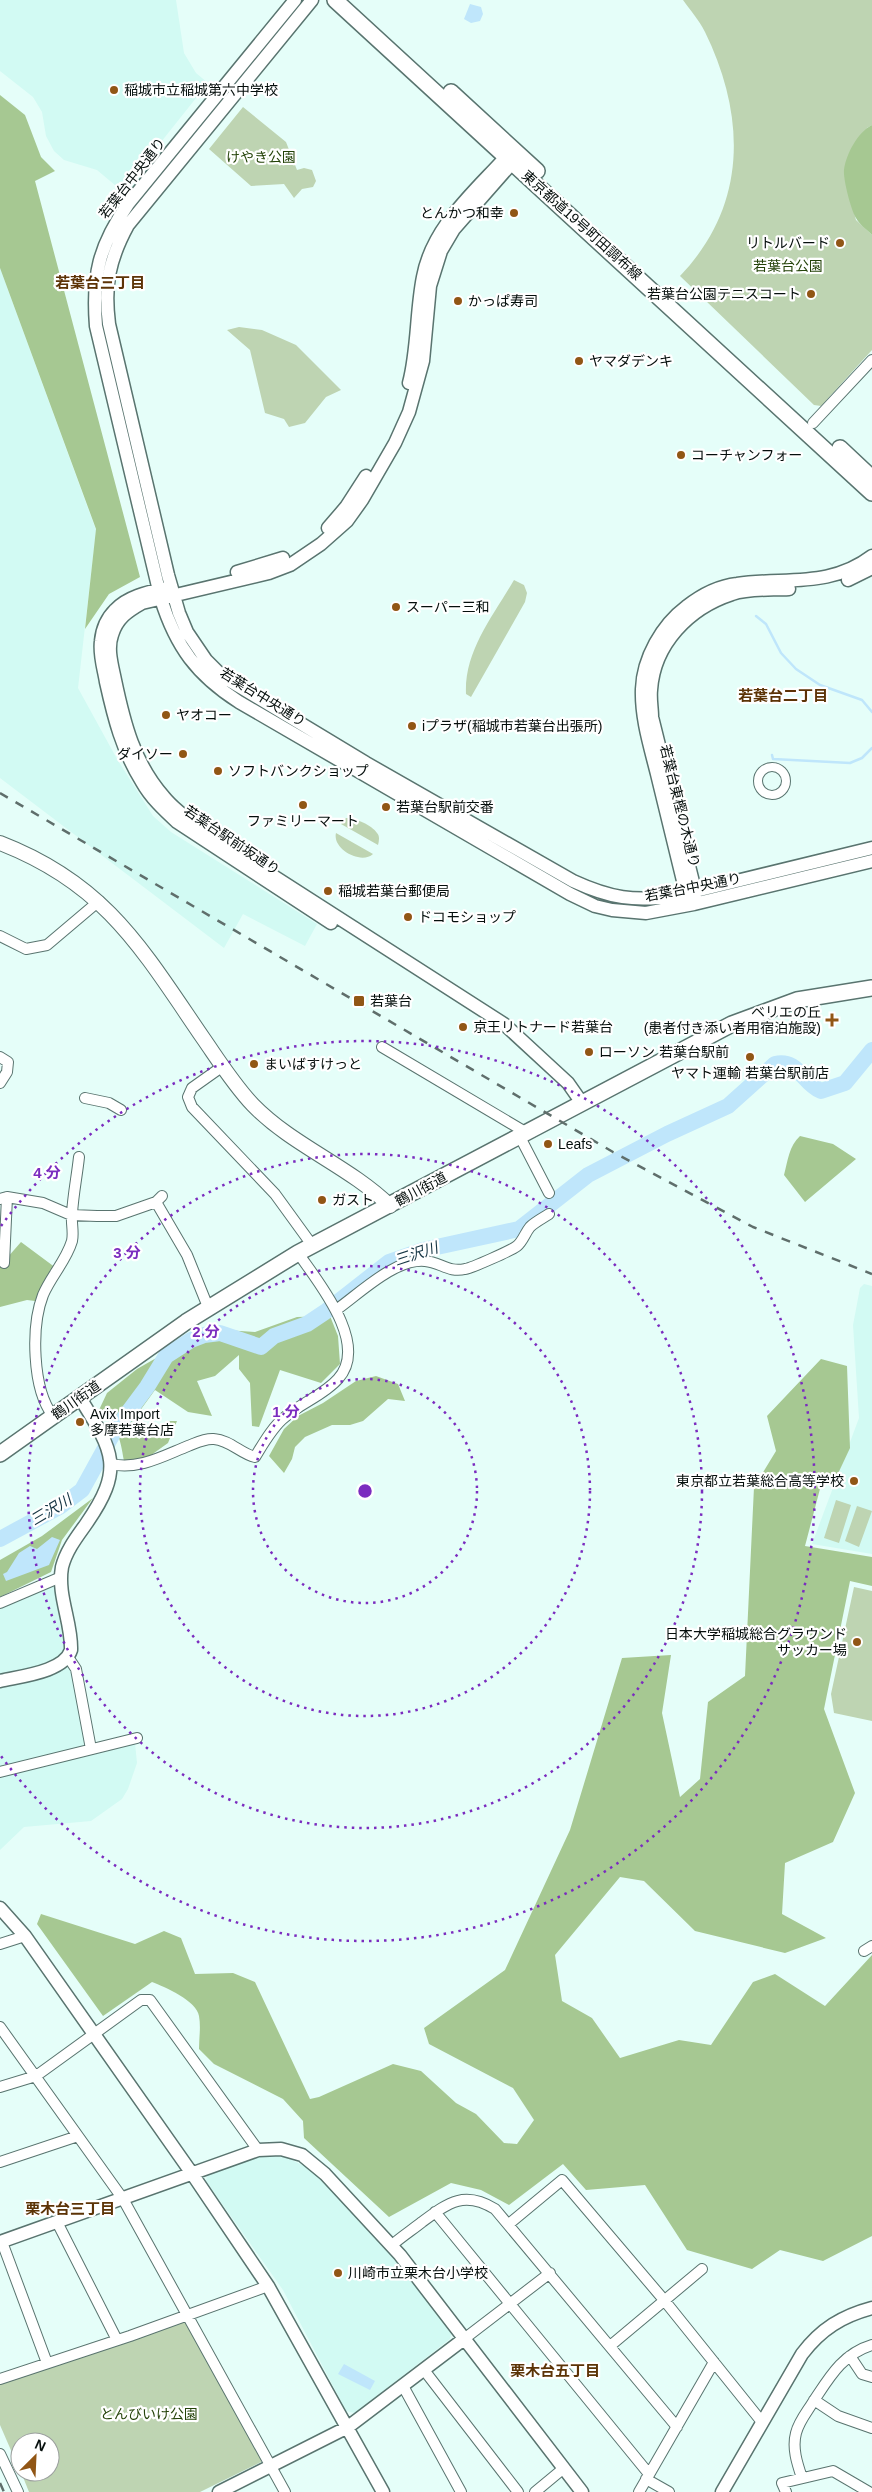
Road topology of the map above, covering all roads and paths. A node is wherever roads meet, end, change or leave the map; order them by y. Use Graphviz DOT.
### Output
graph roads {
  1 [pos="295,0"];
  2 [pos="312,0"];
  3 [pos="335,0"];
  4 [pos="350,0"];
  5 [pos="511,157"];
  6 [pos="872,360"];
  7 [pos="813,423"];
  8 [pos="872,478"];
  9 [pos="872,493"];
  10 [pos="872,556"];
  11 [pos="872,568"];
  12 [pos="166,593"];
  13 [pos="0,843"];
  14 [pos="872,848"];
  15 [pos="872,861"];
  16 [pos="691,891"];
  17 [pos="99,901"];
  18 [pos="694,904"];
  19 [pos="0,936"];
  20 [pos="872,988"];
  21 [pos="382,1047"];
  22 [pos="531,1050"];
  23 [pos="0,1057"];
  24 [pos="223,1066"];
  25 [pos="0,1083"];
  26 [pos="85,1098"];
  27 [pos="582,1104"];
  28 [pos="121,1110"];
  29 [pos="524,1135"];
  30 [pos="79,1157"];
  31 [pos="549,1193"];
  32 [pos="3,1198"];
  33 [pos="390,1206"];
  34 [pos="549,1214"];
  35 [pos="72,1215"];
  36 [pos="312,1245"];
  37 [pos="298,1253"];
  38 [pos="4,1263"];
  39 [pos="208,1307"];
  40 [pos="336,1310"];
  41 [pos="80,1398"];
  42 [pos="53,1416"];
  43 [pos="0,1454"];
  44 [pos="111,1462"];
  45 [pos="61,1577"];
  46 [pos="0,1603"];
  47 [pos="68,1658"];
  48 [pos="0,1681"];
  49 [pos="137,1738"];
  50 [pos="91,1749"];
  51 [pos="0,1772"];
  52 [pos="0,1908"];
  53 [pos="25,1936"];
  54 [pos="0,1944"];
  55 [pos="0,2026"];
  56 [pos="94,2036"];
  57 [pos="36,2076"];
  58 [pos="0,2087"];
  59 [pos="78,2136"];
  60 [pos="258,2150"];
  61 [pos="0,2162"];
  62 [pos="193,2174"];
  63 [pos="123,2199"];
  64 [pos="435,2212"];
  65 [pos="57,2222"];
  66 [pos="509,2224"];
  67 [pos="1,2242"];
  68 [pos="391,2246"];
  69 [pos="702,2269"];
  70 [pos="550,2273"];
  71 [pos="268,2286"];
  72 [pos="664,2300"];
  73 [pos="510,2304"];
  74 [pos="872,2308"];
  75 [pos="189,2315"];
  76 [pos="464,2339"];
  77 [pos="117,2340"];
  78 [pos="872,2345"];
  79 [pos="610,2346"];
  80 [pos="850,2356"];
  81 [pos="714,2362"];
  82 [pos="47,2363"];
  83 [pos="424,2370"];
  84 [pos="872,2377"];
  85 [pos="0,2379"];
  86 [pos="403,2386"];
  87 [pos="814,2400"];
  88 [pos="762,2422"];
  89 [pos="348,2427"];
  90 [pos="677,2427"];
  91 [pos="872,2428"];
  92 [pos="0,2454"];
  93 [pos="271,2467"];
  94 [pos="564,2468"];
  95 [pos="647,2476"];
  96 [pos="802,2478"];
  97 [pos="235,2489"];
  98 [pos="18,2492"];
  99 [pos="219,2492"];
  100 [pos="285,2492"];
  101 [pos="383,2492"];
  102 [pos="461,2492"];
  103 [pos="518,2492"];
  104 [pos="535,2492"];
  105 [pos="582,2492"];
  106 [pos="639,2492"];
  107 [pos="669,2492"];
  108 [pos="722,2492"];
  109 [pos="786,2492"];
  110 [pos="869,2492"];
  1 -- 12 [label="street, 若葉台中央通り"];
  2 -- 12 [label="street, 若葉台中央通り"];
  3 -- 5 [label="main road, 東京都道19号町田調布線"];
  4 -- 5 [label="main road, 東京都道19号町田調布線"];
  5 -- 7 [label="main road, 東京都道19号町田調布線"];
  5 -- 9 [label="main road, 東京都道19号町田調布線"];
  5 -- 12 [label="street"];
  6 -- 7 [label="street"];
  7 -- 8 [label="main road, 東京都道19号町田調布線"];
  10 -- 16 [label="street, 若葉台東樫の木通り"];
  11 -- 16 [label="street, 若葉台東樫の木通り"];
  12 -- 16 [label="street, 若葉台中央通り"];
  12 -- 18 [label="street, 若葉台中央通り"];
  12 -- 22 [label="street, 若葉台駅前坂通り"];
  12 -- 22 [label="street, 若葉台駅前坂通り"];
  13 -- 17 [label="main road"];
  14 -- 16 [label="street, 若葉台中央通り"];
  15 -- 18 [label="street, 若葉台中央通り"];
  16 -- 18 [label="street, 若葉台東樫の木通り"];
  17 -- 19 [label="street"];
  17 -- 24 [label="main road"];
  20 -- 27 [label="main road, 鶴川街道"];
  21 -- 29 [label="street"];
  22 -- 27 [label="street"];
  23 -- 25 [label="street"];
  24 -- 33 [label="main road"];
  24 -- 36 [label="street"];
  26 -- 28 [label="street"];
  27 -- 29 [label="main road, 鶴川街道"];
  29 -- 31 [label="street"];
  29 -- 33 [label="main road, 鶴川街道"];
  30 -- 35 [label="street"];
  32 -- 35 [label="street"];
  32 -- 38 [label="street"];
  33 -- 36 [label="main road, 鶴川街道"];
  34 -- 40 [label="street"];
  35 -- 39 [label="street"];
  35 -- 42 [label="street"];
  36 -- 37 [label="main road, 鶴川街道"];
  37 -- 39 [label="main road, 鶴川街道"];
  37 -- 40 [label="street"];
  39 -- 41 [label="main road, 鶴川街道"];
  40 -- 44 [label="street"];
  41 -- 42 [label="main road, 鶴川街道"];
  41 -- 44 [label="street"];
  42 -- 43 [label="main road, 鶴川街道"];
  44 -- 45 [label="street"];
  45 -- 46 [label="street"];
  45 -- 47 [label="street"];
  47 -- 48 [label="street"];
  47 -- 50 [label="street"];
  49 -- 50 [label="street"];
  50 -- 51 [label="street"];
  52 -- 53 [label="street"];
  53 -- 54 [label="street"];
  53 -- 56 [label="street"];
  55 -- 57 [label="street"];
  56 -- 57 [label="street"];
  56 -- 60 [label="street"];
  56 -- 62 [label="street"];
  57 -- 58 [label="street"];
  57 -- 59 [label="street"];
  59 -- 61 [label="street"];
  59 -- 63 [label="street"];
  60 -- 62 [label="street"];
  60 -- 68 [label="street"];
  62 -- 63 [label="street"];
  62 -- 71 [label="street"];
  63 -- 65 [label="street"];
  63 -- 75 [label="street"];
  64 -- 66 [label="street"];
  64 -- 68 [label="street"];
  64 -- 73 [label="street"];
  65 -- 67 [label="street"];
  65 -- 77 [label="street"];
  66 -- 70 [label="street"];
  66 -- 72 [label="street"];
  67 -- 82 [label="street"];
  68 -- 76 [label="street"];
  69 -- 72 [label="street"];
  70 -- 73 [label="street"];
  70 -- 79 [label="street"];
  71 -- 75 [label="street"];
  71 -- 89 [label="street"];
  72 -- 79 [label="street"];
  72 -- 81 [label="street"];
  73 -- 76 [label="street"];
  73 -- 95 [label="street"];
  74 -- 88 [label="street"];
  75 -- 77 [label="street"];
  75 -- 93 [label="street"];
  76 -- 83 [label="street"];
  76 -- 94 [label="street"];
  77 -- 82 [label="street"];
  78 -- 80 [label="street"];
  79 -- 90 [label="street"];
  80 -- 84 [label="street"];
  80 -- 87 [label="street"];
  81 -- 88 [label="street"];
  81 -- 90 [label="street"];
  82 -- 85 [label="street"];
  83 -- 86 [label="street"];
  83 -- 103 [label="street"];
  86 -- 89 [label="street"];
  86 -- 102 [label="street"];
  87 -- 91 [label="street"];
  87 -- 96 [label="street"];
  88 -- 108 [label="street"];
  89 -- 93 [label="street"];
  89 -- 101 [label="street"];
  90 -- 95 [label="street"];
  92 -- 98 [label="street"];
  93 -- 97 [label="street"];
  93 -- 100 [label="street"];
  94 -- 104 [label="street"];
  94 -- 105 [label="street"];
  95 -- 106 [label="street"];
  95 -- 107 [label="street"];
  96 -- 109 [label="street"];
  96 -- 110 [label="street"];
  97 -- 99 [label="street"];
}
